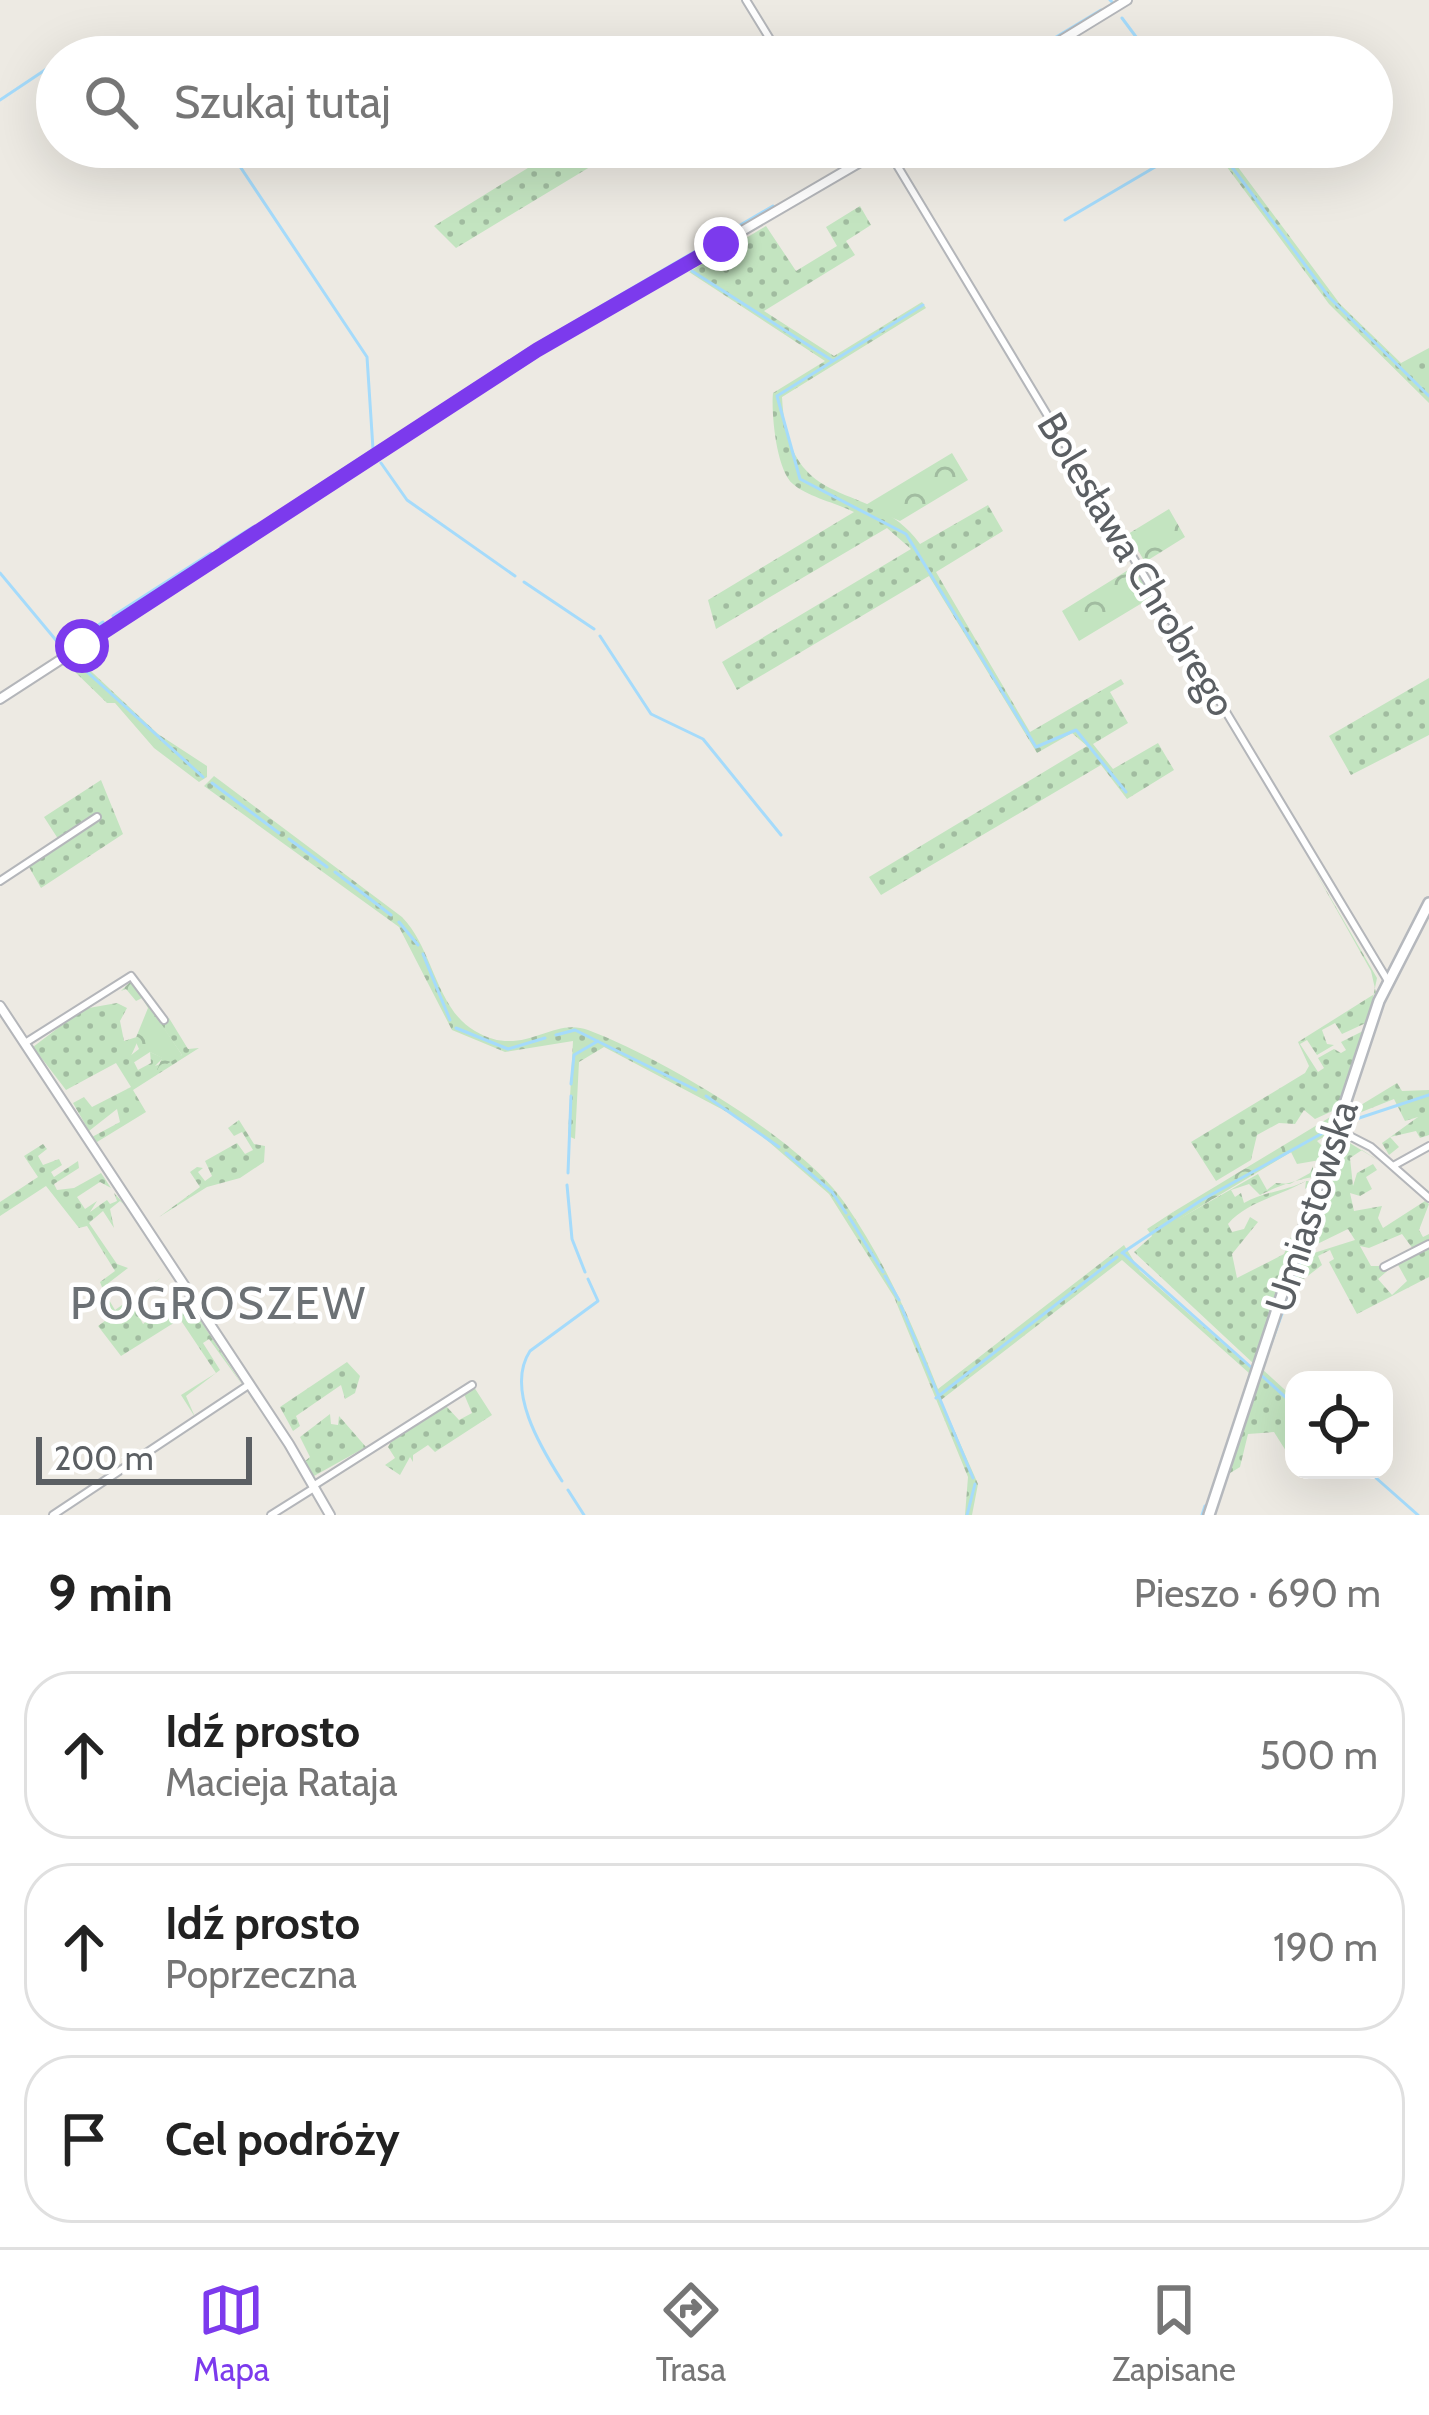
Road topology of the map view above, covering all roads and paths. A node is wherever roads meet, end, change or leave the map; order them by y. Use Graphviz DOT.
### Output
graph roads {
  1 [pos="746,0"];
  2 [pos="1127,0"];
  3 [pos="768,36"];
  4 [pos="1068,36"];
  5 [pos="899,168"];
  6 [pos="849,169"];
  7 [pos="0,699"];
  8 [pos="97,817"];
  9 [pos="0,881"];
  10 [pos="1429,903"];
  11 [pos="1388,981"];
  12 [pos="0,1006"];
  13 [pos="164,1020"];
  14 [pos="25,1043"];
  15 [pos="1336,1129"];
  16 [pos="1429,1146"];
  17 [pos="1394,1166"];
  18 [pos="1429,1198"];
  19 [pos="1429,1244"];
  20 [pos="1384,1267"];
  21 [pos="250,1384"];
  22 [pos="472,1385"];
  23 [pos="314,1487"];
  24 [pos="53,1515"];
  25 [pos="271,1515"];
  26 [pos="330,1515"];
  27 [pos="1209,1515"];
  1 -- 3 [label="street"];
  2 -- 4 [label="street"];
  5 -- 11 [label="street, Bolesława Chrobrego"];
  6 -- 7 [label="street"];
  8 -- 9 [label="street"];
  10 -- 11 [label="main road, Umiastowska"];
  11 -- 15 [label="main road, Umiastowska"];
  12 -- 14 [label="street"];
  13 -- 14 [label="street"];
  14 -- 21 [label="street"];
  15 -- 17 [label="street"];
  15 -- 27 [label="main road, Umiastowska"];
  16 -- 17 [label="street"];
  17 -- 18 [label="street"];
  19 -- 20 [label="street"];
  21 -- 23 [label="street"];
  21 -- 24 [label="street"];
  22 -- 23 [label="street"];
  23 -- 25 [label="street"];
  23 -- 26 [label="street"];
}
